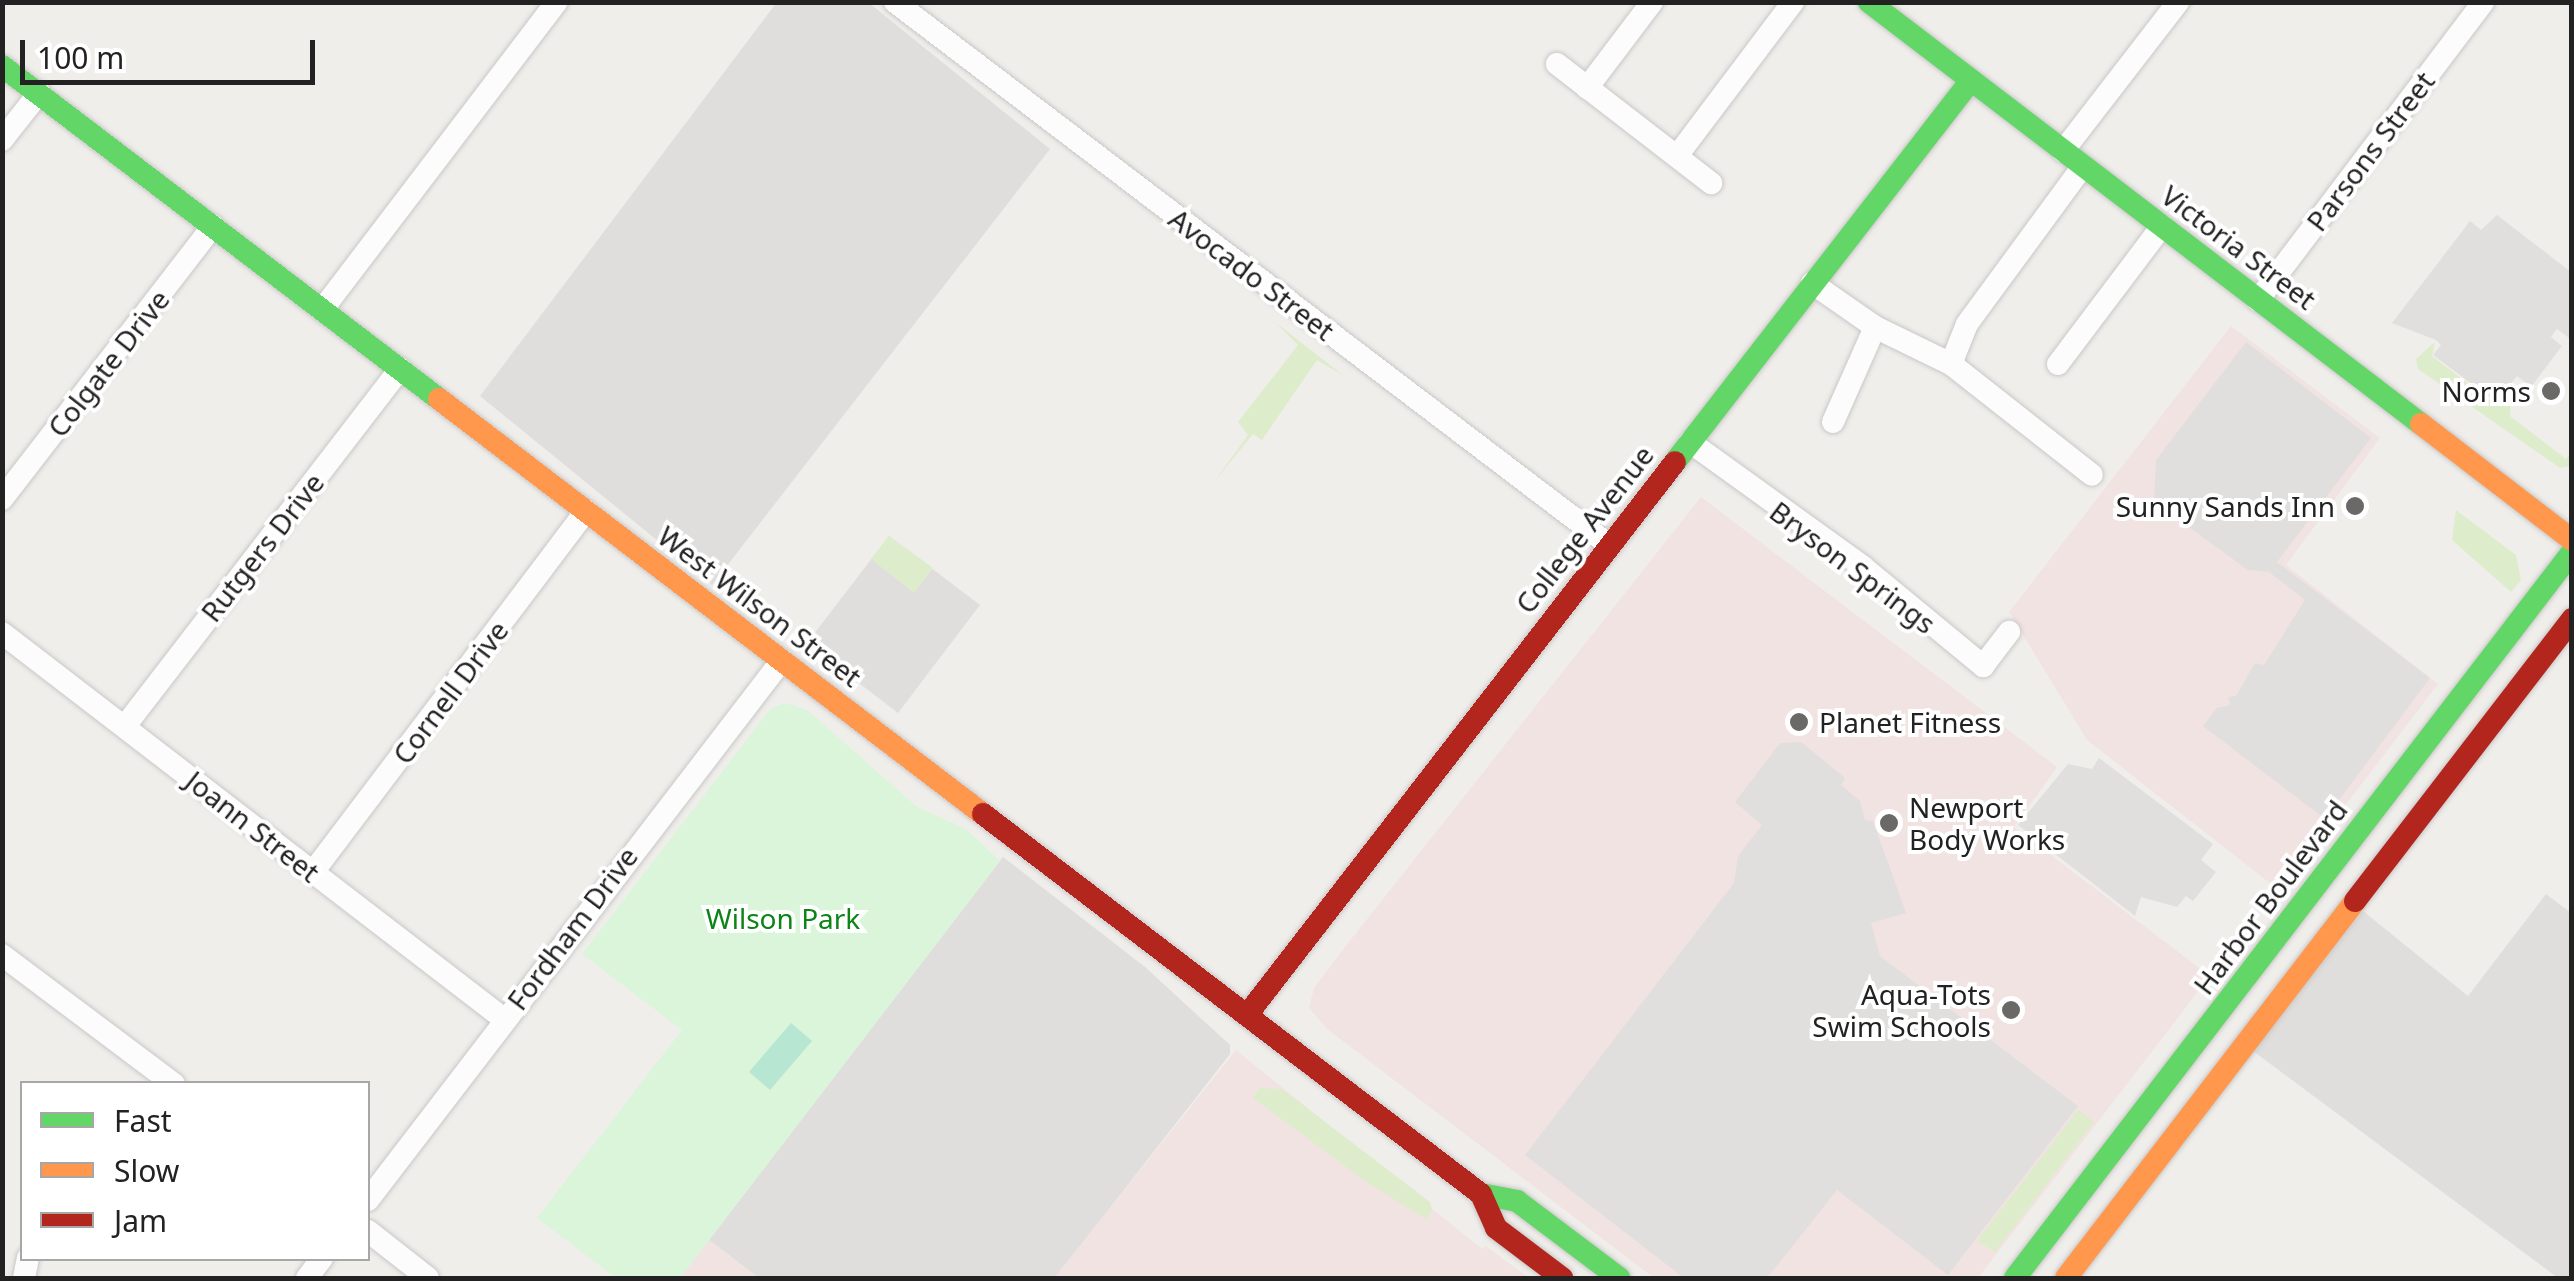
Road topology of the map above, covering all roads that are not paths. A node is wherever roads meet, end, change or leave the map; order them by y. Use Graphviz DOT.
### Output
graph roads {
  1 [pos="557,2"];
  2 [pos="895,2"];
  3 [pos="1652,2"];
  4 [pos="1793,2"];
  5 [pos="1870,2"];
  6 [pos="2178,2"];
  7 [pos="2483,2"];
  8 [pos="1557,64"];
  9 [pos="2,66"];
  10 [pos="1971,80"];
  11 [pos="1587,88"];
  12 [pos="39,94"];
  13 [pos="2,140"];
  14 [pos="2064,151"];
  15 [pos="1677,156"];
  16 [pos="2083,166"];
  17 [pos="1711,182"];
  18 [pos="213,226"];
  19 [pos="2162,226"];
  20 [pos="1812,282"];
  21 [pos="2258,300"];
  22 [pos="322,310"];
  23 [pos="1875,327"];
  24 [pos="1951,364"];
  25 [pos="2058,364"];
  26 [pos="400,369"];
  27 [pos="1833,422"];
  28 [pos="1690,442"];
  29 [pos="2092,475"];
  30 [pos="2,499"];
  31 [pos="586,511"];
  32 [pos="2572,540"];
  33 [pos="1610,545"];
  34 [pos="2572,552"];
  35 [pos="2572,619"];
  36 [pos="2009,632"];
  37 [pos="2,633"];
  38 [pos="782,660"];
  39 [pos="125,726"];
  40 [pos="313,872"];
  41 [pos="2,955"];
  42 [pos="1247,1015"];
  43 [pos="504,1019"];
  44 [pos="166,1081"];
  45 [pos="1481,1194"];
  46 [pos="370,1197"];
  47 [pos="370,1233"];
  48 [pos="428,1278"];
  49 [pos="1562,1278"];
  50 [pos="1619,1278"];
  51 [pos="2015,1278"];
  52 [pos="2066,1278"];
  1 -- 22 [label="street"];
  2 -- 33 [label="street, Avocado Street"];
  3 -- 11 [label="street"];
  4 -- 15 [label="street"];
  5 -- 10 [label="street, Victoria Street"];
  6 -- 14 [label="street"];
  7 -- 21 [label="street, Parsons Street"];
  8 -- 11 [label="street"];
  9 -- 12 [label="street, West Wilson Street"];
  10 -- 14 [label="street, Victoria Street"];
  10 -- 20 [label="street, College Avenue"];
  11 -- 15 [label="street"];
  12 -- 13 [label="street"];
  12 -- 18 [label="street, West Wilson Street"];
  14 -- 16 [label="street, Victoria Street"];
  15 -- 17 [label="street"];
  16 -- 19 [label="street, Victoria Street"];
  16 -- 24 [label="street"];
  18 -- 22 [label="street, West Wilson Street"];
  18 -- 30 [label="street, Colgate Drive"];
  19 -- 21 [label="street, Victoria Street"];
  19 -- 25 [label="street"];
  20 -- 23 [label="street"];
  20 -- 28 [label="street, College Avenue"];
  21 -- 32 [label="street, Victoria Street"];
  22 -- 26 [label="street, West Wilson Street"];
  23 -- 24 [label="street"];
  23 -- 27 [label="street"];
  24 -- 29 [label="street"];
  26 -- 31 [label="street, West Wilson Street"];
  26 -- 39 [label="street, Rutgers Drive"];
  28 -- 33 [label="street, College Avenue"];
  28 -- 36 [label="street, Bryson Springs"];
  31 -- 38 [label="street, West Wilson Street"];
  31 -- 40 [label="street, Cornell Drive"];
  33 -- 42 [label="street, College Avenue"];
  34 -- 51 [label="street, Harbor Boulevard"];
  35 -- 52 [label="street"];
  37 -- 39 [label="street, Joann Street"];
  38 -- 42 [label="street, West Wilson Street"];
  38 -- 43 [label="street, Fordham Drive"];
  39 -- 40 [label="street, Joann Street"];
  40 -- 43 [label="street, Joann Street"];
  41 -- 44 [label="street"];
  42 -- 45 [label="street, West Wilson Street"];
  43 -- 46 [label="street, Fordham Drive"];
  45 -- 49 [label="street, West Wilson Street"];
  45 -- 50 [label="street, West Wilson Street"];
  47 -- 48 [label="street"];
}
